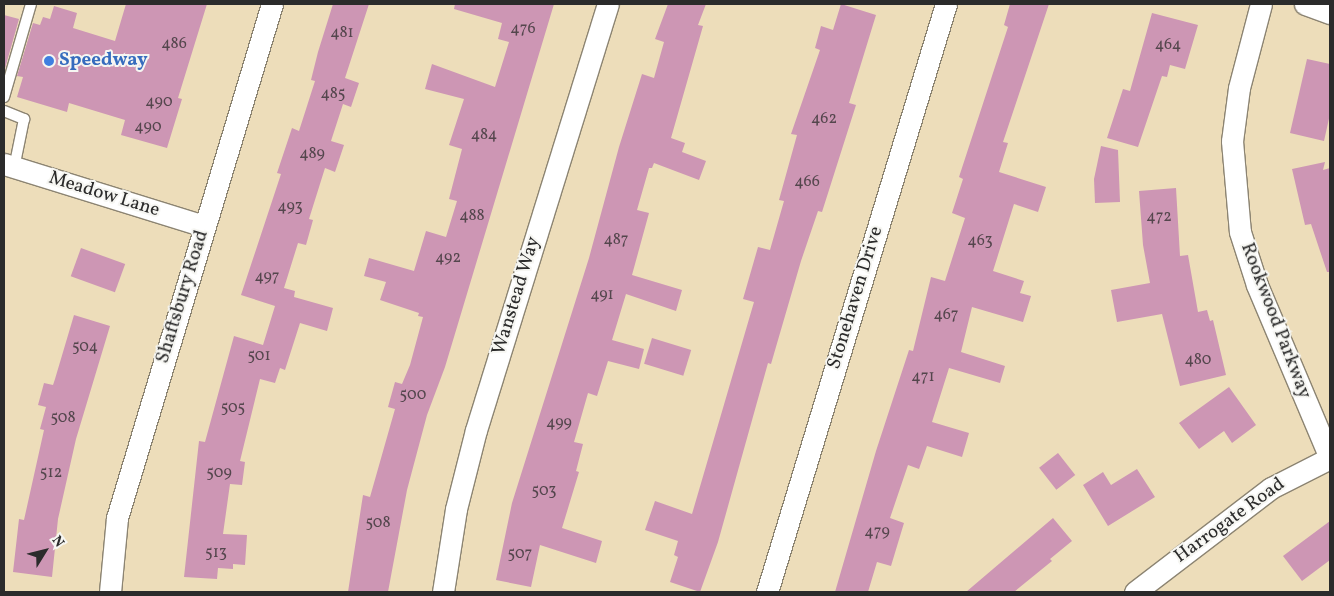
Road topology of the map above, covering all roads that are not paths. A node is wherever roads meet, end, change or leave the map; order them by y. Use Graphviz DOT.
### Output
graph roads {
  1 [pos="32,4"];
  2 [pos="272,4"];
  3 [pos="608,4"];
  4 [pos="946,4"];
  5 [pos="1261,4"];
  6 [pos="1305,4"];
  7 [pos="1330,13"];
  8 [pos="4,97"];
  9 [pos="4,111"];
  10 [pos="9,166"];
  11 [pos="204,226"];
  12 [pos="1330,458"];
  13 [pos="110,592"];
  14 [pos="443,592"];
  15 [pos="767,592"];
  16 [pos="1135,592"];
  1 -- 8 [label="lane"];
  2 -- 11 [label="street, Shaftsbury Road"];
  3 -- 14 [label="street, Wanstead Way"];
  4 -- 15 [label="street, Stonehaven Drive"];
  5 -- 12 [label="street, Rookwood Parkway"];
  6 -- 7 [label="street"];
  9 -- 10 [label="lane"];
  10 -- 11 [label="street, Meadow Lane"];
  11 -- 13 [label="street, Shaftsbury Road"];
  12 -- 16 [label="street, Harrogate Road"];
}
